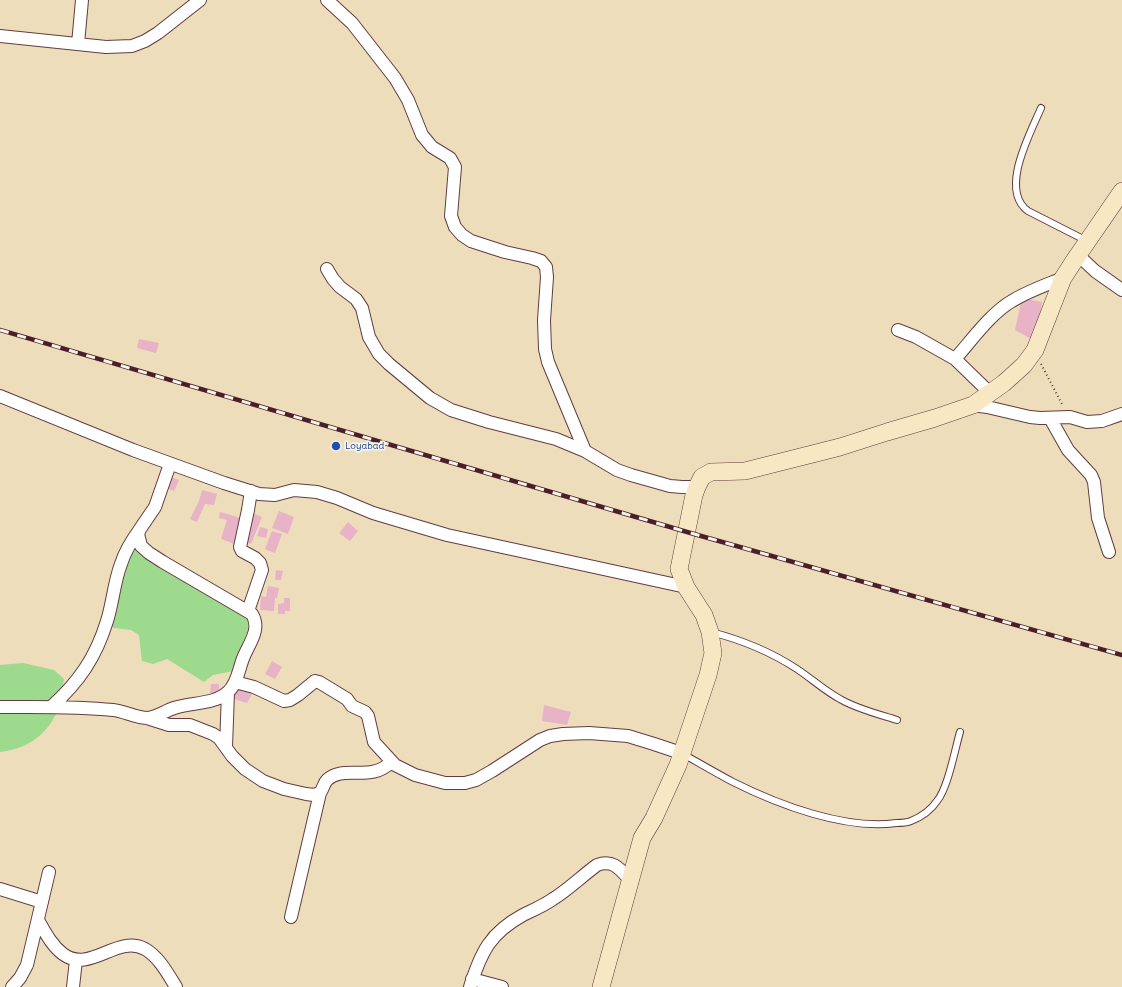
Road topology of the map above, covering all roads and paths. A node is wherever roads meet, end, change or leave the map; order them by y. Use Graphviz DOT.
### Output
graph roads {
  1 [pos="82,0"];
  2 [pos="200,0"];
  3 [pos="327,0"];
  4 [pos="0,36"];
  5 [pos="78,44"];
  6 [pos="1041,108"];
  7 [pos="1122,191"];
  8 [pos="1082,248"];
  9 [pos="327,269"];
  10 [pos="1063,278"];
  11 [pos="1122,290"];
  12 [pos="898,330"];
  13 [pos="1035,350"];
  14 [pos="955,359"];
  15 [pos="990,392"];
  16 [pos="0,396"];
  17 [pos="973,405"];
  18 [pos="1122,414"];
  19 [pos="1070,417"];
  20 [pos="1050,418"];
  21 [pos="585,451"];
  22 [pos="170,464"];
  23 [pos="697,487"];
  24 [pos="250,491"];
  25 [pos="140,529"];
  26 [pos="1110,552"];
  27 [pos="686,587"];
  28 [pos="248,611"];
  29 [pos="710,632"];
  30 [pos="235,682"];
  31 [pos="228,692"];
  32 [pos="0,707"];
  33 [pos="51,707"];
  34 [pos="147,718"];
  35 [pos="897,720"];
  36 [pos="960,732"];
  37 [pos="226,747"];
  38 [pos="679,759"];
  39 [pos="391,762"];
  40 [pos="320,793"];
  41 [pos="49,872"];
  42 [pos="630,880"];
  43 [pos="0,890"];
  44 [pos="42,902"];
  45 [pos="292,917"];
  46 [pos="38,920"];
  47 [pos="76,960"];
  48 [pos="471,983"];
  49 [pos="12,987"];
  50 [pos="73,987"];
  51 [pos="176,987"];
  52 [pos="502,987"];
  53 [pos="601,987"];
  1 -- 5 [label="street"];
  2 -- 5 [label="street"];
  3 -- 21 [label="street"];
  4 -- 5 [label="street"];
  6 -- 8 [label="lane"];
  7 -- 8 [label="street"];
  8 -- 10 [label="street"];
  8 -- 11 [label="street"];
  9 -- 21 [label="street"];
  10 -- 13 [label="street"];
  10 -- 14 [label="street"];
  12 -- 14 [label="street"];
  13 -- 15 [label="street"];
  13 -- 19 [label="path"];
  14 -- 15 [label="street"];
  15 -- 17 [label="street"];
  16 -- 22 [label="street"];
  17 -- 20 [label="street"];
  17 -- 23 [label="street"];
  18 -- 19 [label="street"];
  19 -- 20 [label="street"];
  20 -- 26 [label="street"];
  21 -- 23 [label="street"];
  22 -- 24 [label="street"];
  22 -- 25 [label="street"];
  23 -- 27 [label="street"];
  24 -- 27 [label="street"];
  24 -- 28 [label="street"];
  25 -- 28 [label="street"];
  25 -- 33 [label="street"];
  27 -- 29 [label="street"];
  28 -- 30 [label="street"];
  29 -- 35 [label="lane"];
  29 -- 38 [label="street"];
  30 -- 31 [label="street"];
  30 -- 39 [label="street"];
  31 -- 34 [label="street"];
  31 -- 37 [label="street"];
  32 -- 33 [label="street"];
  33 -- 34 [label="street"];
  34 -- 37 [label="street"];
  36 -- 38 [label="lane"];
  37 -- 40 [label="street"];
  38 -- 39 [label="street"];
  38 -- 42 [label="street"];
  39 -- 40 [label="street"];
  40 -- 45 [label="street"];
  41 -- 44 [label="street"];
  42 -- 48 [label="street"];
  42 -- 53 [label="street"];
  43 -- 44 [label="street"];
  44 -- 46 [label="street"];
  46 -- 47 [label="street"];
  46 -- 49 [label="street"];
  47 -- 50 [label="street"];
  47 -- 51 [label="street"];
  48 -- 52 [label="street"];
}
